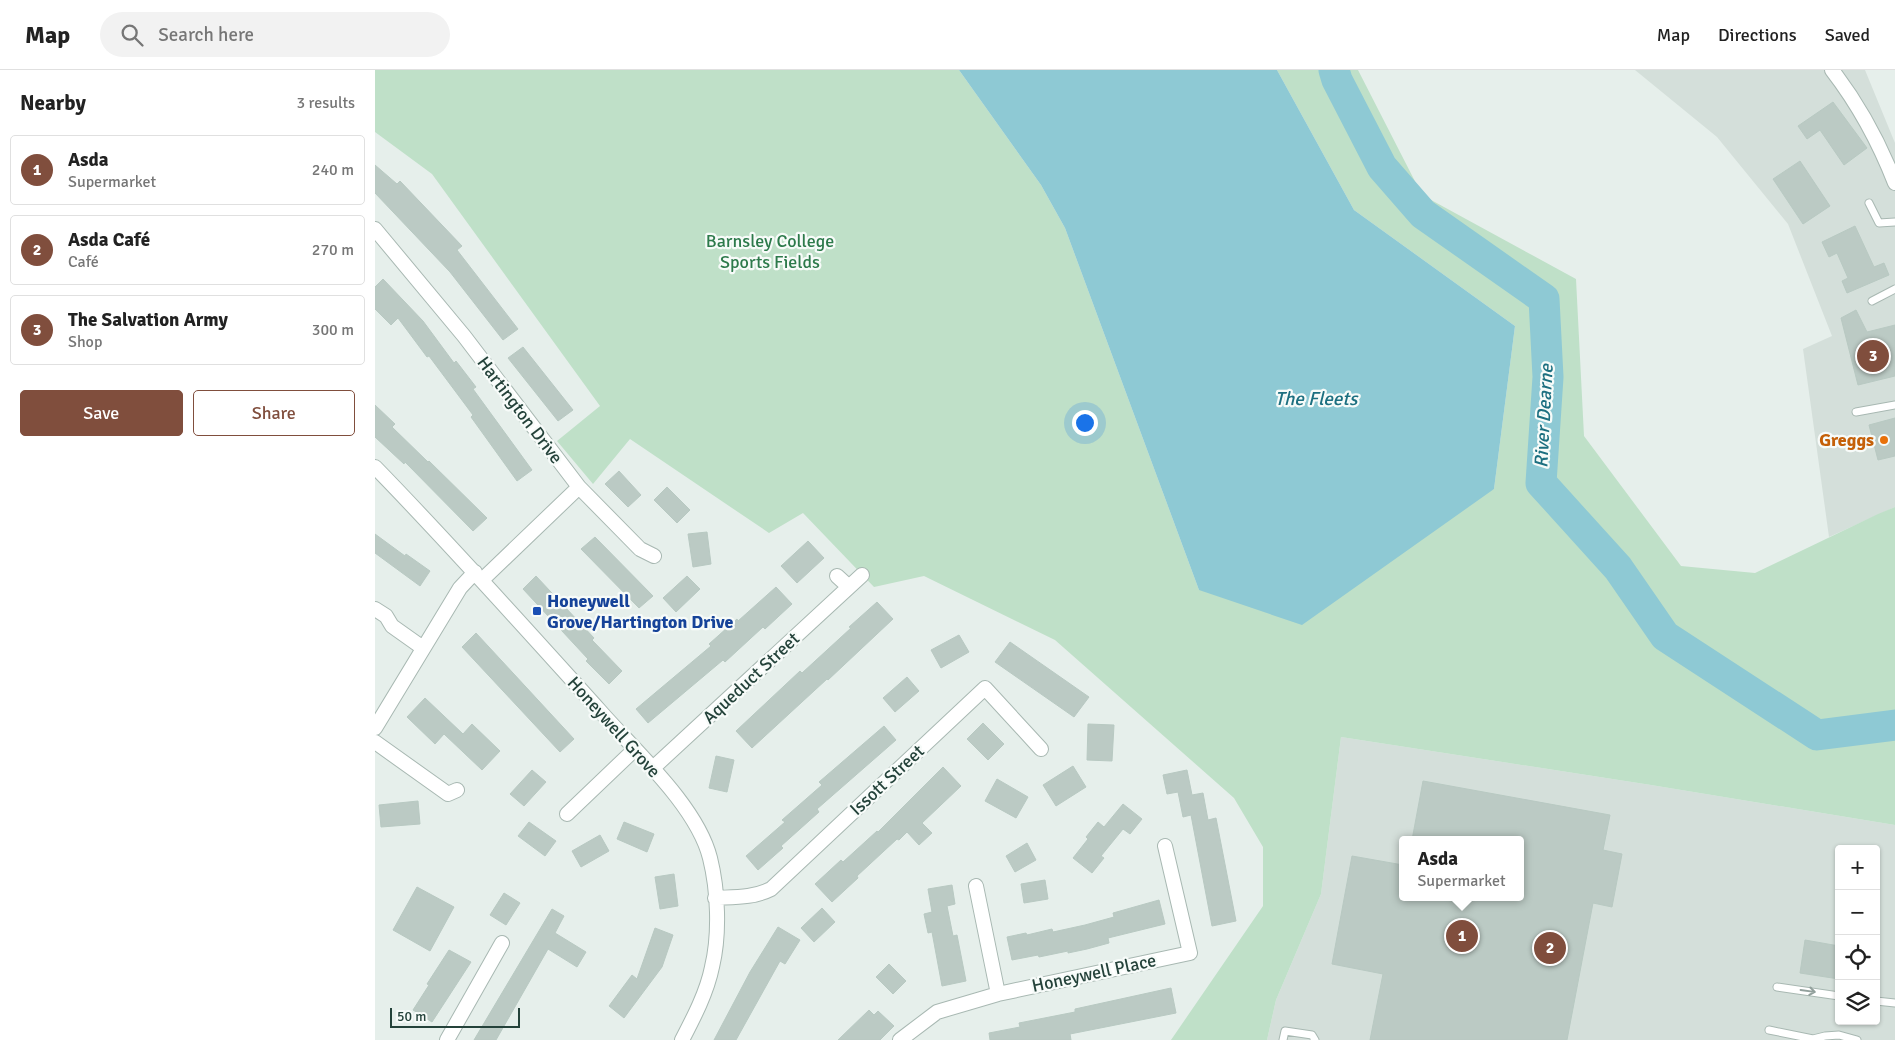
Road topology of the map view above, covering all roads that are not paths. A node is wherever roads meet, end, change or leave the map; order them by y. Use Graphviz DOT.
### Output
graph roads {
  1 [pos="1832,70"];
  2 [pos="1895,183"];
  3 [pos="1869,203"];
  4 [pos="1895,222"];
  5 [pos="375,229"];
  6 [pos="1895,289"];
  7 [pos="1872,301"];
  8 [pos="1895,405"];
  9 [pos="1856,412"];
  10 [pos="375,467"];
  11 [pos="579,487"];
  12 [pos="654,556"];
  13 [pos="862,575"];
  14 [pos="479,576"];
  15 [pos="837,576"];
  16 [pos="849,587"];
  17 [pos="375,609"];
  18 [pos="423,648"];
  19 [pos="375,728"];
  20 [pos="375,742"];
  21 [pos="1041,748"];
  22 [pos="635,750"];
  23 [pos="653,768"];
  24 [pos="457,790"];
  25 [pos="567,814"];
  26 [pos="1165,846"];
  27 [pos="976,886"];
  28 [pos="715,898"];
  29 [pos="502,943"];
  30 [pos="1777,987"];
  31 [pos="998,994"];
  32 [pos="1835,995"];
  33 [pos="1880,1001"];
  34 [pos="1895,1003"];
  35 [pos="1769,1030"];
  36 [pos="1814,1039"];
  37 [pos="447,1040"];
  38 [pos="682,1040"];
  39 [pos="900,1040"];
  40 [pos="1283,1040"];
  41 [pos="1315,1040"];
  42 [pos="1857,1040"];
  1 -- 2 [label="street"];
  3 -- 4 [label="lane"];
  5 -- 11 [label="street, Hartington Drive"];
  6 -- 7 [label="lane"];
  8 -- 9 [label="lane"];
  10 -- 14 [label="street, Honeywell Grove"];
  11 -- 12 [label="street, Hartington Drive"];
  11 -- 14 [label="street"];
  13 -- 16 [label="street, Aqueduct Street"];
  14 -- 18 [label="street"];
  14 -- 22 [label="street, Honeywell Grove"];
  15 -- 16 [label="street"];
  16 -- 23 [label="street, Aqueduct Street"];
  17 -- 18 [label="street"];
  18 -- 19 [label="street"];
  20 -- 24 [label="street"];
  21 -- 28 [label="street, Issott Street"];
  22 -- 23 [label="street, Honeywell Grove"];
  22 -- 25 [label="street"];
  23 -- 28 [label="street, Honeywell Grove"];
  26 -- 31 [label="street, Honeywell Place"];
  27 -- 31 [label="street"];
  28 -- 38 [label="street, Honeywell Grove"];
  29 -- 37 [label="street"];
  30 -- 32 [label="lane, one-way"];
  31 -- 39 [label="street, Honeywell Place"];
  33 -- 34 [label="lane"];
  35 -- 36 [label="lane"];
  36 -- 42 [label="lane"];
  40 -- 41 [label="lane"];
}
